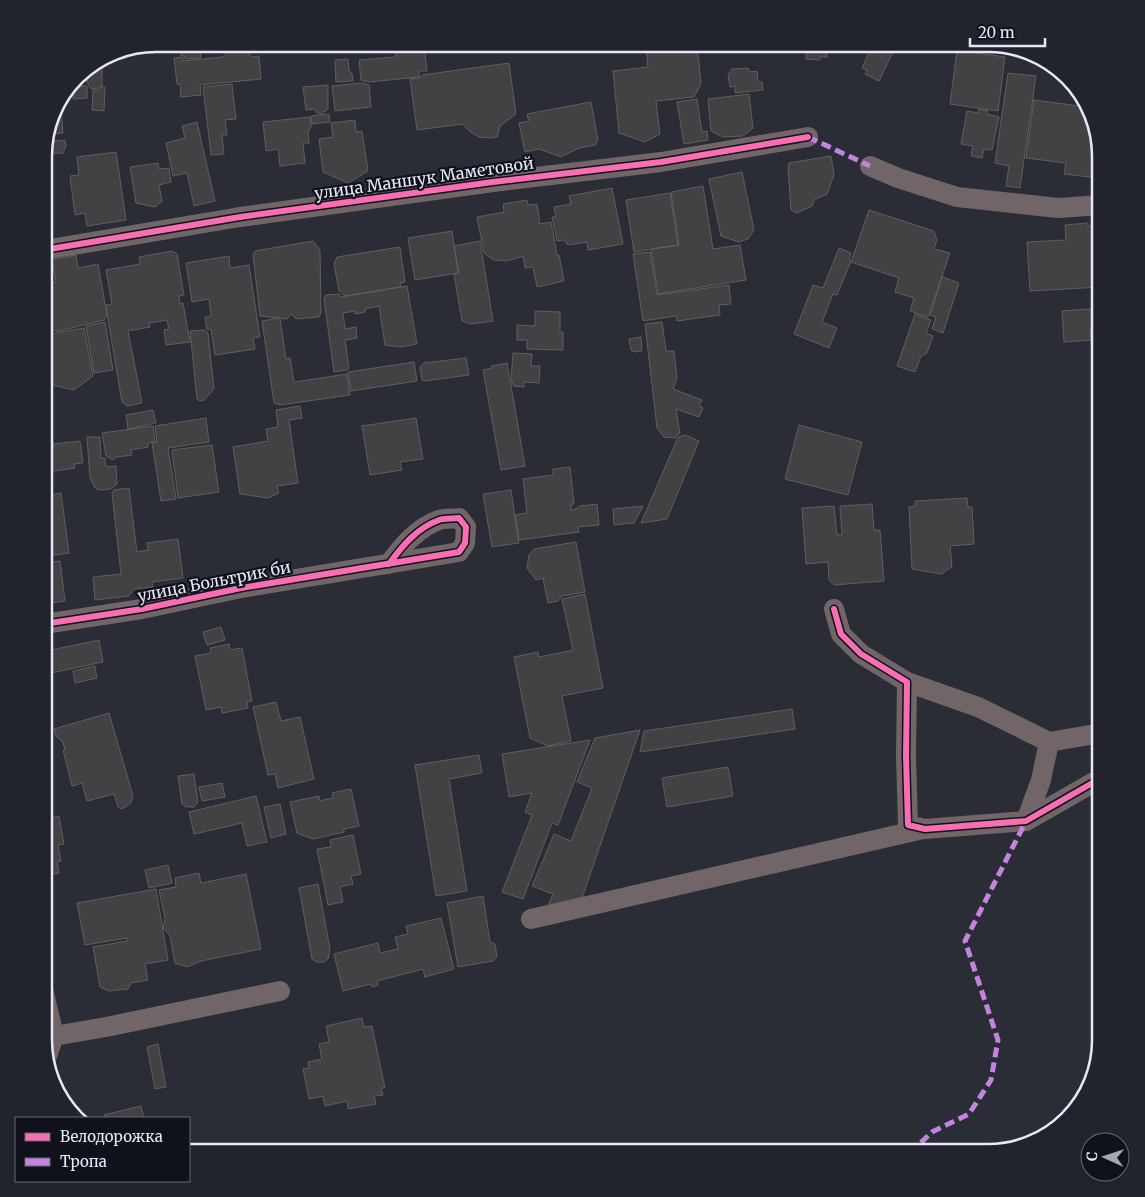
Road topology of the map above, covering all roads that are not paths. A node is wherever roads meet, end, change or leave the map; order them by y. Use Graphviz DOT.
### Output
graph roads {
  1 [pos="808,137"];
  2 [pos="870,166"];
  3 [pos="1092,206"];
  4 [pos="53,249"];
  5 [pos="389,564"];
  6 [pos="834,609"];
  7 [pos="52,623"];
  8 [pos="907,682"];
  9 [pos="1092,735"];
  10 [pos="1049,742"];
  11 [pos="1092,783"];
  12 [pos="1026,821"];
  13 [pos="925,829"];
  14 [pos="531,919"];
  15 [pos="280,991"];
  16 [pos="52,1027"];
  17 [pos="54,1036"];
  18 [pos="52,1041"];
  1 -- 4 [label="street, улица Маншук Маметовой"];
  2 -- 3 [label="street"];
  5 -- 7 [label="street, улица Больтрик би"];
  6 -- 8 [label="street"];
  8 -- 10 [label="street"];
  8 -- 13 [label="street"];
  9 -- 10 [label="street"];
  10 -- 12 [label="street"];
  11 -- 12 [label="street"];
  12 -- 13 [label="street"];
  13 -- 14 [label="street"];
  15 -- 17 [label="street"];
  16 -- 17 [label="street"];
  17 -- 18 [label="street"];
}
